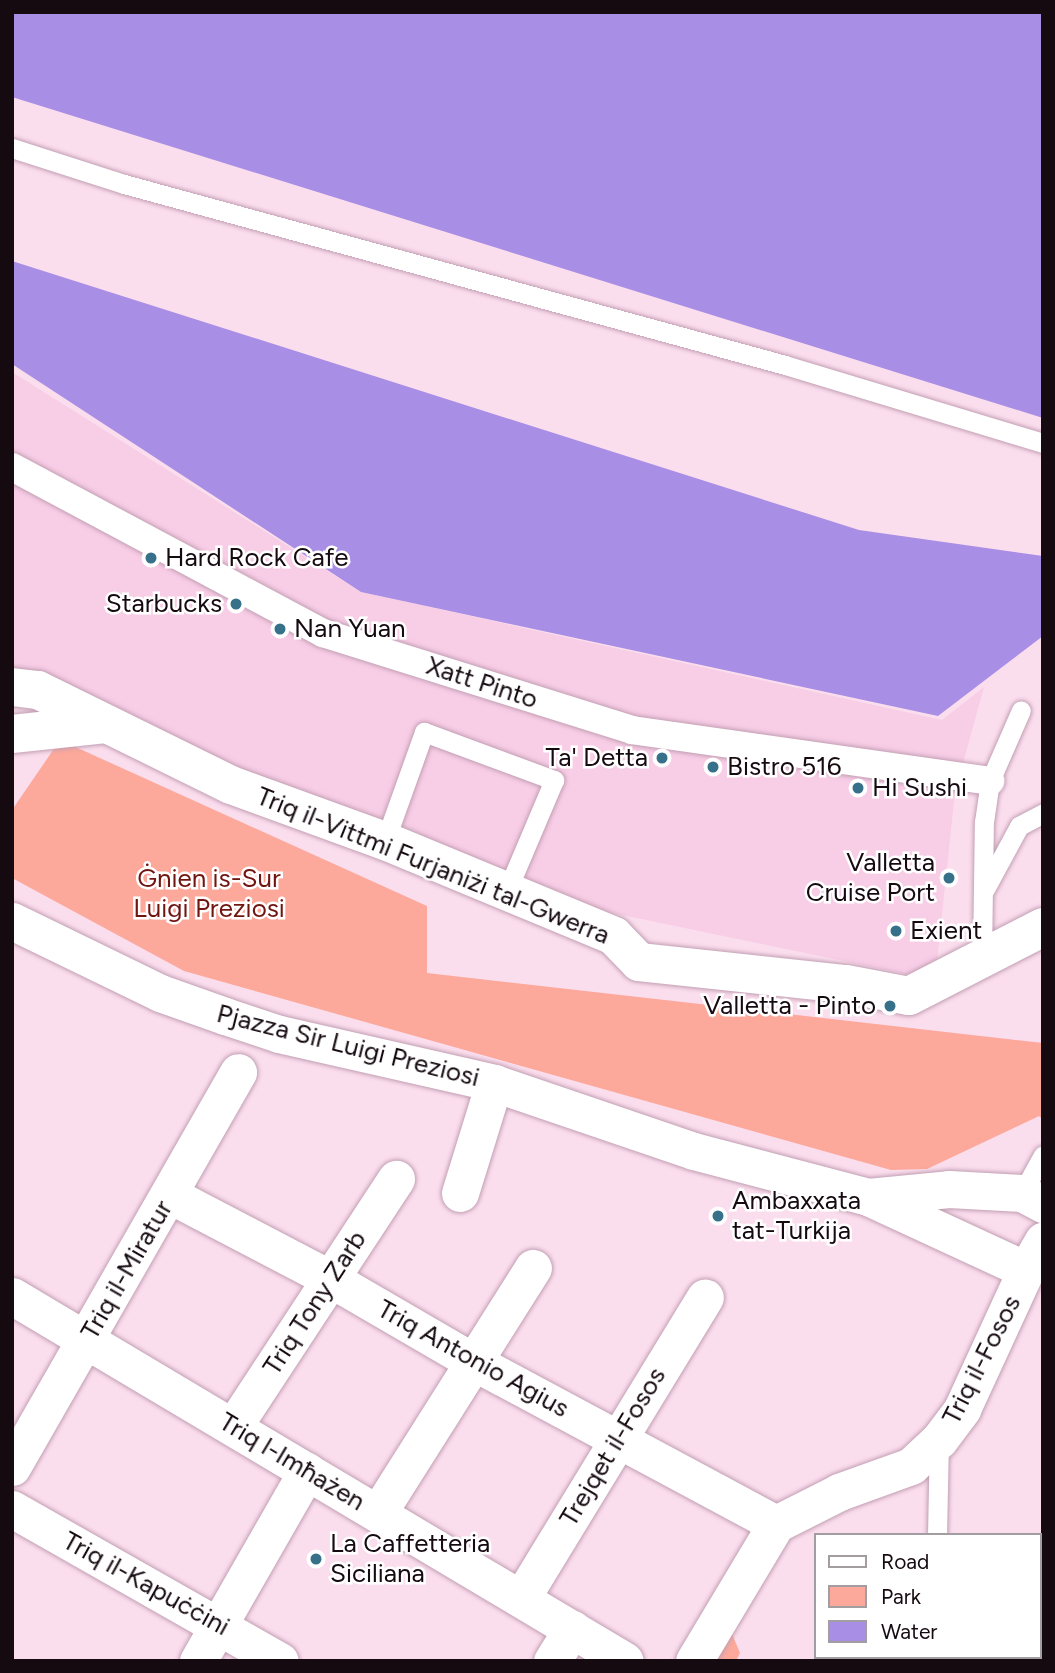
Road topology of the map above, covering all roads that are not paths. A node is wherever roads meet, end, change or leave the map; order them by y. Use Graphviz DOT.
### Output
graph roads {
  1 [pos="12,148"];
  2 [pos="1043,443"];
  3 [pos="12,467"];
  4 [pos="12,687"];
  5 [pos="1021,710"];
  6 [pos="105,724"];
  7 [pos="12,734"];
  8 [pos="990,781"];
  9 [pos="1043,813"];
  10 [pos="385,841"];
  11 [pos="506,892"];
  12 [pos="983,893"];
  13 [pos="12,920"];
  14 [pos="1043,927"];
  15 [pos="982,957"];
  16 [pos="238,1072"];
  17 [pos="494,1083"];
  18 [pos="1043,1155"];
  19 [pos="396,1180"];
  20 [pos="460,1193"];
  21 [pos="170,1195"];
  22 [pos="868,1197"];
  23 [pos="1033,1198"];
  24 [pos="1034,1256"];
  25 [pos="533,1268"];
  26 [pos="331,1279"];
  27 [pos="12,1296"];
  28 [pos="705,1297"];
  29 [pos="87,1340"];
  30 [pos="472,1362"];
  31 [pos="233,1427"];
  32 [pos="616,1439"];
  33 [pos="939,1440"];
  34 [pos="12,1468"];
  35 [pos="307,1471"];
  36 [pos="12,1509"];
  37 [pos="378,1513"];
  38 [pos="775,1524"];
  39 [pos="937,1533"];
  40 [pos="522,1597"];
  41 [pos="219,1625"];
  42 [pos="572,1629"];
  43 [pos="198,1661"];
  44 [pos="280,1661"];
  45 [pos="552,1661"];
  46 [pos="625,1661"];
  47 [pos="694,1661"];
  1 -- 2 [label="lane"];
  3 -- 8 [label="street, Xatt Pinto"];
  4 -- 6 [label="street, Triq il-Vittmi Furjaniżi tal-Gwerra"];
  5 -- 8 [label="lane"];
  6 -- 7 [label="street"];
  6 -- 10 [label="street, Triq il-Vittmi Furjaniżi tal-Gwerra"];
  8 -- 12 [label="lane"];
  9 -- 12 [label="lane"];
  10 -- 11 [label="street, Triq il-Vittmi Furjaniżi tal-Gwerra"];
  10 -- 11 [label="lane"];
  11 -- 15 [label="street, Triq il-Vittmi Furjaniżi tal-Gwerra"];
  12 -- 15 [label="lane"];
  13 -- 17 [label="street, Pjazza Sir Luigi Preziosi"];
  14 -- 15 [label="street, Triq il-Vittmi Furjaniżi tal-Gwerra"];
  16 -- 21 [label="street, Triq il-Miratur"];
  17 -- 20 [label="street, Pjazza Sir Luigi Preziosi"];
  17 -- 22 [label="street, Pjazza Sir Luigi Preziosi"];
  18 -- 23 [label="lane"];
  19 -- 26 [label="street, Triq Tony Zarb"];
  21 -- 26 [label="street, Triq Antonio Agius"];
  21 -- 29 [label="street, Triq il-Miratur"];
  22 -- 23 [label="street, Pjazza Sir Luigi Preziosi"];
  22 -- 24 [label="street, Pjazza Sir Luigi Preziosi"];
  24 -- 33 [label="street, Triq il-Fosos"];
  25 -- 30 [label="street"];
  26 -- 30 [label="street, Triq Antonio Agius"];
  26 -- 31 [label="street, Triq Tony Zarb"];
  27 -- 29 [label="street, Triq l-Imħażen"];
  28 -- 32 [label="street, Trejqet il-Fosos"];
  29 -- 31 [label="street, Triq l-Imħażen"];
  29 -- 34 [label="street, Triq il-Miratur"];
  30 -- 32 [label="street, Triq Antonio Agius"];
  30 -- 37 [label="street"];
  31 -- 35 [label="street, Triq l-Imħażen"];
  32 -- 38 [label="street, Triq Antonio Agius"];
  32 -- 40 [label="street, Trejqet il-Fosos"];
  33 -- 38 [label="street, Triq il-Fosos"];
  33 -- 39 [label="lane"];
  35 -- 37 [label="street, Triq l-Imħażen"];
  35 -- 41 [label="street"];
  36 -- 41 [label="street, Triq il-Kapuċċini"];
  37 -- 40 [label="street, Triq l-Imħażen"];
  38 -- 47 [label="street"];
  40 -- 42 [label="street, Triq l-Imħażen"];
  41 -- 43 [label="street"];
  41 -- 44 [label="street, Triq il-Kapuċċini"];
  42 -- 45 [label="street"];
  42 -- 46 [label="street, Triq l-Imħażen"];
}
